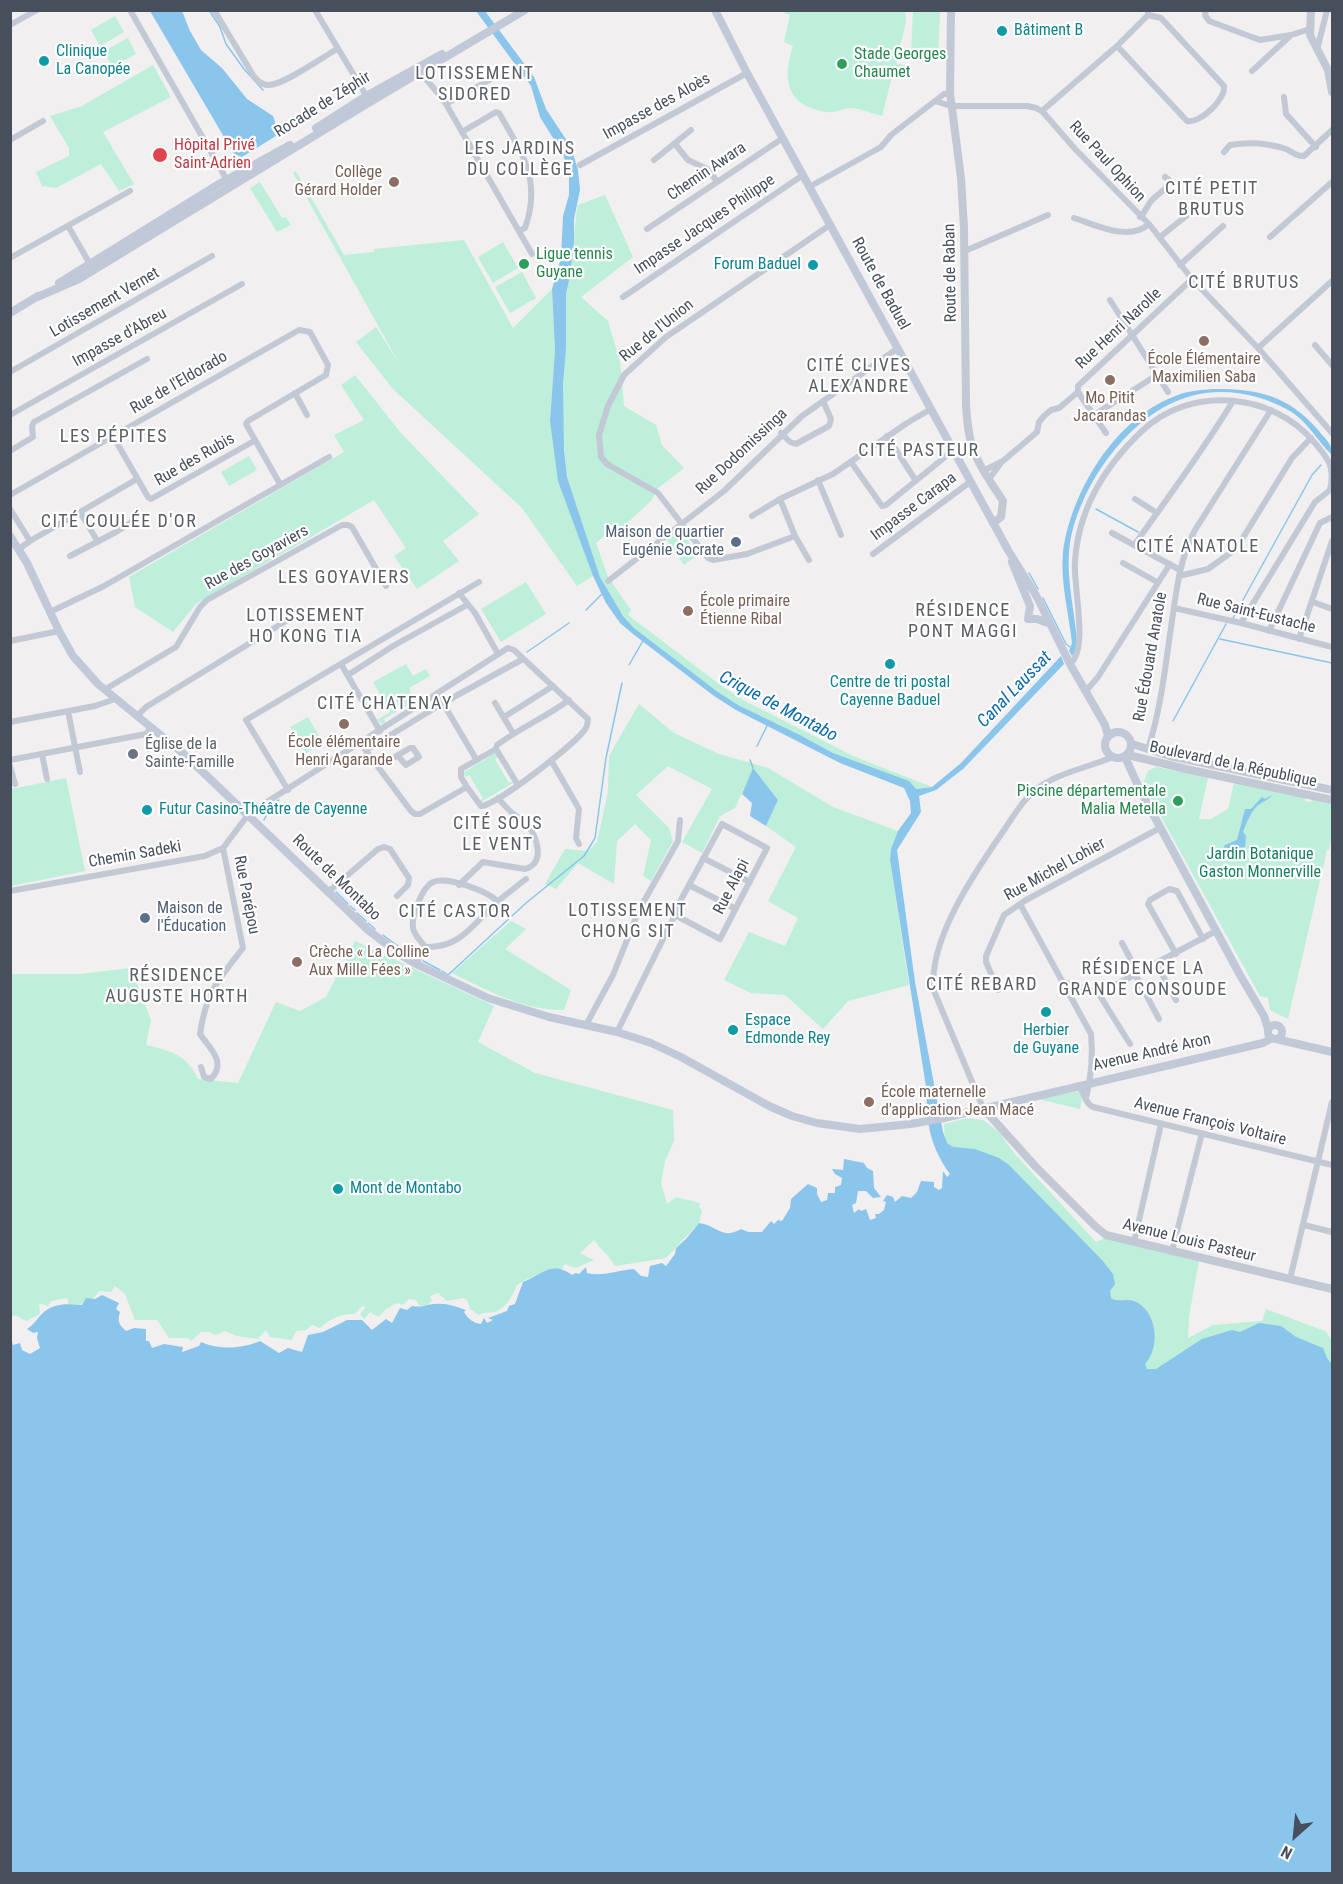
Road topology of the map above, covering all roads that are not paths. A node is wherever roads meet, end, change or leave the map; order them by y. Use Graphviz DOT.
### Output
graph roads {
  1 [pos="21,10"];
  2 [pos="37,10"];
  3 [pos="130,10"];
  4 [pos="214,10"];
  5 [pos="315,10"];
  6 [pos="525,10"];
  7 [pos="716,10"];
  8 [pos="951,10"];
  9 [pos="1206,10"];
  10 [pos="1311,10"];
  11 [pos="1327,10"];
  12 [pos="1148,13"];
  13 [pos="24,17"];
  14 [pos="10,25"];
  15 [pos="1310,29"];
  16 [pos="1290,35"];
  17 [pos="1117,46"];
  18 [pos="337,49"];
  19 [pos="1317,50"];
  20 [pos="1330,68"];
  21 [pos="1252,71"];
  22 [pos="420,72"];
  23 [pos="502,73"];
  24 [pos="747,73"];
  25 [pos="1332,92"];
  26 [pos="950,93"];
  27 [pos="1284,97"];
  28 [pos="368,99"];
  29 [pos="935,101"];
  30 [pos="446,104"];
  31 [pos="951,106"];
  32 [pos="1042,111"];
  33 [pos="43,121"];
  34 [pos="691,130"];
  35 [pos="1332,130"];
  36 [pos="462,132"];
  37 [pos="783,138"];
  38 [pos="10,140"];
  39 [pos="675,144"];
  40 [pos="1316,147"];
  41 [pos="1224,152"];
  42 [pos="654,160"];
  43 [pos="580,165"];
  44 [pos="803,175"];
  45 [pos="1165,177"];
  46 [pos="717,181"];
  47 [pos="1332,182"];
  48 [pos="229,183"];
  49 [pos="809,187"];
  50 [pos="130,191"];
  51 [pos="1189,205"];
  52 [pos="1048,215"];
  53 [pos="1140,217"];
  54 [pos="1074,218"];
  55 [pos="1149,224"];
  56 [pos="830,225"];
  57 [pos="68,226"];
  58 [pos="1223,226"];
  59 [pos="647,229"];
  60 [pos="519,231"];
  61 [pos="1160,237"];
  62 [pos="1270,237"];
  63 [pos="965,251"];
  64 [pos="532,254"];
  65 [pos="212,256"];
  66 [pos="10,258"];
  67 [pos="90,264"];
  68 [pos="1180,265"];
  69 [pos="1192,279"];
  70 [pos="1332,281"];
  71 [pos="242,284"];
  72 [pos="623,297"];
  73 [pos="35,298"];
  74 [pos="1110,300"];
  75 [pos="10,313"];
  76 [pos="1133,336"];
  77 [pos="1315,345"];
  78 [pos="898,348"];
  79 [pos="1258,348"];
  80 [pos="147,359"];
  81 [pos="1332,365"];
  82 [pos="10,372"];
  83 [pos="1157,375"];
  84 [pos="1078,392"];
  85 [pos="1168,392"];
  86 [pos="295,393"];
  87 [pos="823,401"];
  88 [pos="1233,401"];
  89 [pos="932,410"];
  90 [pos="1271,410"];
  91 [pos="10,415"];
  92 [pos="308,415"];
  93 [pos="1094,415"];
  94 [pos="1106,433"];
  95 [pos="1332,433"];
  96 [pos="781,434"];
  97 [pos="113,436"];
  98 [pos="887,436"];
  99 [pos="1311,438"];
  100 [pos="254,441"];
  101 [pos="10,451"];
  102 [pos="954,452"];
  103 [pos="329,457"];
  104 [pos="1003,461"];
  105 [pos="851,462"];
  106 [pos="1332,467"];
  107 [pos="983,471"];
  108 [pos="137,479"];
  109 [pos="989,479"];
  110 [pos="818,480"];
  111 [pos="916,481"];
  112 [pos="970,482"];
  113 [pos="280,484"];
  114 [pos="1332,493"];
  115 [pos="10,495"];
  116 [pos="780,499"];
  117 [pos="1135,499"];
  118 [pos="10,509"];
  119 [pos="80,512"];
  120 [pos="1156,513"];
  121 [pos="752,516"];
  122 [pos="1306,516"];
  123 [pos="1332,519"];
  124 [pos="135,520"];
  125 [pos="682,523"];
  126 [pos="993,523"];
  127 [pos="1320,523"];
  128 [pos="1112,533"];
  129 [pos="841,535"];
  130 [pos="10,536"];
  131 [pos="795,536"];
  132 [pos="30,541"];
  133 [pos="1332,541"];
  134 [pos="98,542"];
  135 [pos="1135,544"];
  136 [pos="19,549"];
  137 [pos="1008,550"];
  138 [pos="873,554"];
  139 [pos="70,556"];
  140 [pos="809,560"];
  141 [pos="1012,562"];
  142 [pos="1123,563"];
  143 [pos="1170,564"];
  144 [pos="1179,573"];
  145 [pos="608,581"];
  146 [pos="479,582"];
  147 [pos="1157,582"];
  148 [pos="386,586"];
  149 [pos="459,593"];
  150 [pos="1313,602"];
  151 [pos="467,605"];
  152 [pos="1174,608"];
  153 [pos="1332,609"];
  154 [pos="50,612"];
  155 [pos="294,613"];
  156 [pos="1045,622"];
  157 [pos="1241,623"];
  158 [pos="59,631"];
  159 [pos="1269,631"];
  160 [pos="1299,639"];
  161 [pos="10,641"];
  162 [pos="1332,647"];
  163 [pos="498,654"];
  164 [pos="523,659"];
  165 [pos="1067,659"];
  166 [pos="341,664"];
  167 [pos="348,675"];
  168 [pos="554,686"];
  169 [pos="103,691"];
  170 [pos="1085,692"];
  171 [pos="437,693"];
  172 [pos="115,699"];
  173 [pos="569,700"];
  174 [pos="443,703"];
  175 [pos="495,703"];
  176 [pos="68,711"];
  177 [pos="137,716"];
  178 [pos="504,717"];
  179 [pos="10,722"];
  180 [pos="151,727"];
  181 [pos="380,731"];
  182 [pos="513,733"];
  183 [pos="1112,734"];
  184 [pos="361,744"];
  185 [pos="1132,744"];
  186 [pos="75,748"];
  187 [pos="496,749"];
  188 [pos="366,750"];
  189 [pos="1148,750"];
  190 [pos="42,754"];
  191 [pos="398,756"];
  192 [pos="1119,756"];
  193 [pos="476,759"];
  194 [pos="10,760"];
  195 [pos="551,760"];
  196 [pos="10,766"];
  197 [pos="378,767"];
  198 [pos="80,772"];
  199 [pos="47,779"];
  200 [pos="15,784"];
  201 [pos="518,784"];
  202 [pos="467,787"];
  203 [pos="288,790"];
  204 [pos="1332,790"];
  205 [pos="498,798"];
  206 [pos="1332,800"];
  207 [pos="248,815"];
  208 [pos="680,820"];
  209 [pos="1160,828"];
  210 [pos="579,844"];
  211 [pos="223,848"];
  212 [pos="703,858"];
  213 [pos="526,879"];
  214 [pos="750,882"];
  215 [pos="459,885"];
  216 [pos="689,885"];
  217 [pos="10,891"];
  218 [pos="328,892"];
  219 [pos="397,896"];
  220 [pos="498,902"];
  221 [pos="1020,903"];
  222 [pos="736,909"];
  223 [pos="675,912"];
  224 [pos="1216,931"];
  225 [pos="1203,939"];
  226 [pos="1122,943"];
  227 [pos="425,947"];
  228 [pos="1176,954"];
  229 [pos="1156,963"];
  230 [pos="416,964"];
  231 [pos="1137,973"];
  232 [pos="1064,982"];
  233 [pos="998,990"];
  234 [pos="1097,991"];
  235 [pos="1176,1000"];
  236 [pos="1160,1019"];
  237 [pos="586,1025"];
  238 [pos="617,1032"];
  239 [pos="1273,1033"];
  240 [pos="1130,1044"];
  241 [pos="1332,1052"];
  242 [pos="201,1066"];
  243 [pos="1089,1083"];
  244 [pos="1077,1085"];
  245 [pos="1086,1099"];
  246 [pos="1332,1106"];
  247 [pos="982,1108"];
  248 [pos="1161,1124"];
  249 [pos="1202,1133"];
  250 [pos="1319,1162"];
  251 [pos="1332,1165"];
  252 [pos="1304,1225"];
  253 [pos="1332,1232"];
  254 [pos="1134,1242"];
  255 [pos="1172,1251"];
  256 [pos="1290,1279"];
  257 [pos="1332,1289"];
  1 -- 13 [label="street"];
  2 -- 13 [label="street"];
  3 -- 48 [label="street"];
  4 -- 18 [label="street"];
  5 -- 18 [label="street"];
  6 -- 22 [label="main road, Rocade de Zéphir"];
  7 -- 24 [label="main road, Route de Baduel"];
  8 -- 26 [label="street, Route de Raban"];
  9 -- 16 [label="street"];
  10 -- 15 [label="street"];
  11 -- 19 [label="street"];
  12 -- 17 [label="street"];
  12 -- 17 [label="street"];
  13 -- 14 [label="street"];
  15 -- 16 [label="street"];
  15 -- 19 [label="street"];
  16 -- 21 [label="street"];
  17 -- 32 [label="street"];
  18 -- 28 [label="street"];
  19 -- 20 [label="street"];
  20 -- 25 [label="street"];
  22 -- 28 [label="main road, Rocade de Zéphir"];
  22 -- 30 [label="street"];
  23 -- 30 [label="street"];
  24 -- 37 [label="main road, Route de Baduel"];
  24 -- 43 [label="street, Impasse des Aloès"];
  26 -- 29 [label="street"];
  26 -- 31 [label="street, Route de Raban"];
  27 -- 40 [label="street"];
  28 -- 48 [label="main road, Rocade de Zéphir"];
  29 -- 31 [label="street"];
  29 -- 49 [label="street"];
  30 -- 36 [label="street"];
  31 -- 32 [label="street"];
  31 -- 63 [label="street, Route de Raban"];
  32 -- 53 [label="street, Rue Paul Ophion"];
  33 -- 38 [label="street"];
  34 -- 39 [label="street"];
  35 -- 40 [label="street"];
  36 -- 60 [label="street"];
  36 -- 60 [label="street"];
  37 -- 44 [label="main road, Route de Baduel"];
  37 -- 46 [label="street, Chemin Awara"];
  39 -- 42 [label="street"];
  39 -- 46 [label="street"];
  40 -- 41 [label="street"];
  44 -- 49 [label="main road, Route de Baduel"];
  44 -- 72 [label="street, Impasse Jacques Philippe"];
  45 -- 53 [label="street"];
  46 -- 59 [label="street, Chemin Awara"];
  47 -- 62 [label="street"];
  48 -- 67 [label="main road, Rocade de Zéphir"];
  48 -- 73 [label="main road, Rocade de Zéphir"];
  49 -- 56 [label="main road, Route de Baduel"];
  50 -- 57 [label="street"];
  51 -- 61 [label="street"];
  52 -- 63 [label="street"];
  53 -- 55 [label="street, Rue Paul Ophion"];
  54 -- 55 [label="street"];
  55 -- 61 [label="street, Rue Paul Ophion"];
  56 -- 78 [label="main road, Route de Baduel"];
  56 -- 125 [label="street, Rue de l'Union"];
  57 -- 66 [label="street"];
  57 -- 67 [label="street"];
  58 -- 68 [label="street"];
  60 -- 64 [label="street"];
  61 -- 68 [label="street, Rue Paul Ophion"];
  63 -- 107 [label="street, Route de Raban"];
  65 -- 82 [label="street, Lotissement Vernet"];
  67 -- 73 [label="main road, Rocade de Zéphir"];
  68 -- 69 [label="street, Rue Paul Ophion"];
  69 -- 76 [label="street, Rue Henri Narolle"];
  69 -- 79 [label="street, Rue Paul Ophion"];
  70 -- 79 [label="street"];
  71 -- 91 [label="street, Impasse d'Abreu"];
  73 -- 75 [label="main road, Rocade de Zéphir"];
  74 -- 76 [label="street"];
  76 -- 83 [label="street"];
  76 -- 84 [label="street, Rue Henri Narolle"];
  77 -- 81 [label="street"];
  78 -- 87 [label="street, Rue Dodomissinga"];
  78 -- 89 [label="main road, Route de Baduel"];
  79 -- 95 [label="street, Rue Paul Ophion"];
  80 -- 101 [label="street"];
  83 -- 85 [label="street"];
  83 -- 93 [label="street"];
  84 -- 93 [label="street, Rue Henri Narolle"];
  84 -- 104 [label="street"];
  86 -- 92 [label="street"];
  86 -- 97 [label="street, Rue de l'Eldorado"];
  86 -- 100 [label="street"];
  87 -- 96 [label="street, Rue Dodomissinga"];
  87 -- 96 [label="street"];
  88 -- 90 [label="street"];
  88 -- 120 [label="street"];
  88 -- 165 [label="street"];
  89 -- 98 [label="street"];
  89 -- 102 [label="main road, Route de Baduel"];
  90 -- 99 [label="street"];
  90 -- 144 [label="street, Rue Édouard Anatole"];
  93 -- 94 [label="street, Rue Henri Narolle"];
  96 -- 125 [label="street, Rue Dodomissinga"];
  97 -- 108 [label="street, Rue des Rubis"];
  97 -- 115 [label="street, Rue de l'Eldorado"];
  98 -- 105 [label="street"];
  98 -- 111 [label="street"];
  99 -- 106 [label="street"];
  99 -- 144 [label="street"];
  100 -- 108 [label="street, Rue des Rubis"];
  100 -- 113 [label="street"];
  102 -- 111 [label="street"];
  102 -- 112 [label="main road, Route de Baduel"];
  103 -- 113 [label="street"];
  104 -- 107 [label="street"];
  104 -- 109 [label="street"];
  105 -- 110 [label="street"];
  105 -- 111 [label="street"];
  106 -- 114 [label="street"];
  107 -- 109 [label="street, Route de Raban"];
  108 -- 119 [label="street"];
  109 -- 126 [label="street, Route de Raban"];
  110 -- 116 [label="street"];
  110 -- 129 [label="street"];
  112 -- 126 [label="main road, Route de Baduel"];
  112 -- 138 [label="street, Impasse Carapa"];
  113 -- 154 [label="street"];
  114 -- 122 [label="street"];
  116 -- 121 [label="street"];
  116 -- 131 [label="street"];
  117 -- 120 [label="street"];
  118 -- 132 [label="street"];
  119 -- 132 [label="street"];
  119 -- 134 [label="street"];
  120 -- 135 [label="street"];
  122 -- 127 [label="street"];
  122 -- 157 [label="street"];
  123 -- 127 [label="street"];
  124 -- 134 [label="street"];
  125 -- 131 [label="street, Rue de l'Union"];
  125 -- 145 [label="street, Rue Dodomissinga"];
  126 -- 137 [label="main road, Route de Baduel"];
  127 -- 159 [label="street"];
  128 -- 135 [label="street"];
  130 -- 136 [label="main road, Route de Montabo"];
  131 -- 140 [label="street"];
  132 -- 136 [label="street"];
  133 -- 150 [label="street"];
  134 -- 139 [label="street"];
  135 -- 143 [label="street"];
  136 -- 154 [label="main road, Route de Montabo"];
  137 -- 141 [label="main road, Route de Baduel"];
  137 -- 165 [label="main road, Route de Baduel"];
  141 -- 156 [label="main road, Route de Baduel"];
  141 -- 156 [label="main road"];
  142 -- 147 [label="street"];
  143 -- 144 [label="street"];
  143 -- 147 [label="street"];
  144 -- 152 [label="street, Rue Édouard Anatole"];
  146 -- 149 [label="street"];
  147 -- 170 [label="street"];
  148 -- 169 [label="street, Rue des Goyaviers"];
  149 -- 151 [label="street"];
  149 -- 166 [label="street"];
  150 -- 153 [label="street"];
  150 -- 160 [label="street"];
  151 -- 163 [label="street"];
  151 -- 167 [label="street"];
  152 -- 157 [label="street, Rue Saint-Eustache"];
  152 -- 189 [label="street, Rue Édouard Anatole"];
  154 -- 158 [label="main road, Route de Montabo"];
  155 -- 177 [label="street"];
  156 -- 165 [label="main road, Route de Baduel"];
  157 -- 159 [label="street, Rue Saint-Eustache"];
  158 -- 161 [label="street"];
  158 -- 169 [label="main road, Route de Montabo"];
  159 -- 160 [label="street, Rue Saint-Eustache"];
  160 -- 162 [label="street, Rue Saint-Eustache"];
  163 -- 164 [label="street"];
  163 -- 171 [label="street"];
  164 -- 168 [label="street"];
  164 -- 174 [label="street"];
  165 -- 170 [label="main road, Route de Baduel"];
  166 -- 167 [label="street"];
  166 -- 203 [label="street"];
  167 -- 181 [label="street"];
  168 -- 173 [label="street"];
  168 -- 178 [label="street"];
  169 -- 172 [label="main road, Route de Montabo"];
  170 -- 183 [label="main road, Route de Baduel"];
  171 -- 174 [label="street"];
  171 -- 181 [label="street"];
  172 -- 176 [label="street"];
  172 -- 177 [label="main road, Route de Montabo"];
  173 -- 182 [label="street"];
  173 -- 195 [label="street"];
  174 -- 188 [label="street"];
  174 -- 193 [label="street"];
  175 -- 178 [label="street"];
  176 -- 179 [label="street"];
  176 -- 186 [label="street"];
  177 -- 180 [label="main road, Route de Montabo"];
  178 -- 182 [label="street"];
  180 -- 186 [label="street"];
  180 -- 207 [label="main road, Route de Montabo"];
  181 -- 184 [label="street"];
  182 -- 187 [label="street"];
  183 -- 185 [label="main road, Route de Baduel"];
  183 -- 192 [label="main road"];
  184 -- 188 [label="street"];
  184 -- 203 [label="street"];
  185 -- 189 [label="street, Boulevard de la République"];
  185 -- 192 [label="main road"];
  186 -- 190 [label="street"];
  186 -- 198 [label="street"];
  187 -- 193 [label="street"];
  187 -- 201 [label="street"];
  188 -- 197 [label="street"];
  189 -- 204 [label="street, Boulevard de la République"];
  190 -- 194 [label="street"];
  190 -- 199 [label="street"];
  191 -- 197 [label="street"];
  192 -- 206 [label="street, Boulevard de la République"];
  192 -- 209 [label="main road"];
  192 -- 247 [label="street"];
  193 -- 202 [label="street"];
  195 -- 201 [label="street"];
  195 -- 210 [label="street"];
  196 -- 200 [label="street"];
  197 -- 202 [label="street"];
  201 -- 205 [label="street"];
  202 -- 205 [label="street"];
  203 -- 207 [label="street"];
  205 -- 215 [label="street"];
  207 -- 211 [label="street"];
  207 -- 218 [label="main road, Route de Montabo"];
  208 -- 237 [label="street"];
  209 -- 221 [label="street, Rue Michel Lohier"];
  209 -- 224 [label="main road"];
  211 -- 217 [label="street, Chemin Sadeki"];
  211 -- 242 [label="street, Rue Parépou"];
  212 -- 214 [label="street"];
  212 -- 214 [label="street, Rue Alapi"];
  212 -- 216 [label="street"];
  213 -- 220 [label="street"];
  214 -- 222 [label="street, Rue Alapi"];
  215 -- 220 [label="street"];
  215 -- 227 [label="street"];
  216 -- 222 [label="street"];
  216 -- 223 [label="street"];
  218 -- 219 [label="street"];
  218 -- 230 [label="main road, Route de Montabo"];
  220 -- 227 [label="street"];
  221 -- 232 [label="street"];
  221 -- 233 [label="street, Rue Michel Lohier"];
  222 -- 223 [label="street, Rue Alapi"];
  223 -- 238 [label="street"];
  224 -- 225 [label="street"];
  224 -- 239 [label="main road"];
  225 -- 228 [label="street"];
  225 -- 228 [label="street"];
  226 -- 231 [label="street"];
  227 -- 230 [label="street"];
  228 -- 229 [label="street"];
  229 -- 231 [label="street"];
  229 -- 235 [label="street"];
  230 -- 237 [label="main road, Route de Montabo"];
  231 -- 234 [label="street"];
  231 -- 236 [label="street"];
  232 -- 234 [label="street"];
  232 -- 243 [label="street"];
  234 -- 240 [label="street"];
  237 -- 238 [label="main road, Route de Montabo"];
  238 -- 247 [label="main road, Route de Montabo"];
  239 -- 241 [label="main road"];
  239 -- 243 [label="main road, Avenue André Aron"];
  243 -- 244 [label="main road, Avenue André Aron"];
  243 -- 245 [label="street"];
  244 -- 245 [label="street"];
  244 -- 247 [label="main road, Avenue André Aron"];
  245 -- 248 [label="street, Avenue François Voltaire"];
  246 -- 250 [label="street"];
  247 -- 254 [label="street, Avenue Louis Pasteur"];
  248 -- 249 [label="street, Avenue François Voltaire"];
  248 -- 254 [label="street"];
  249 -- 250 [label="street, Avenue François Voltaire"];
  249 -- 255 [label="street"];
  250 -- 251 [label="street, Avenue François Voltaire"];
  250 -- 252 [label="street"];
  252 -- 253 [label="street"];
  252 -- 256 [label="street"];
  254 -- 255 [label="street, Avenue Louis Pasteur"];
  255 -- 256 [label="street, Avenue Louis Pasteur"];
  256 -- 257 [label="street, Avenue Louis Pasteur"];
}
